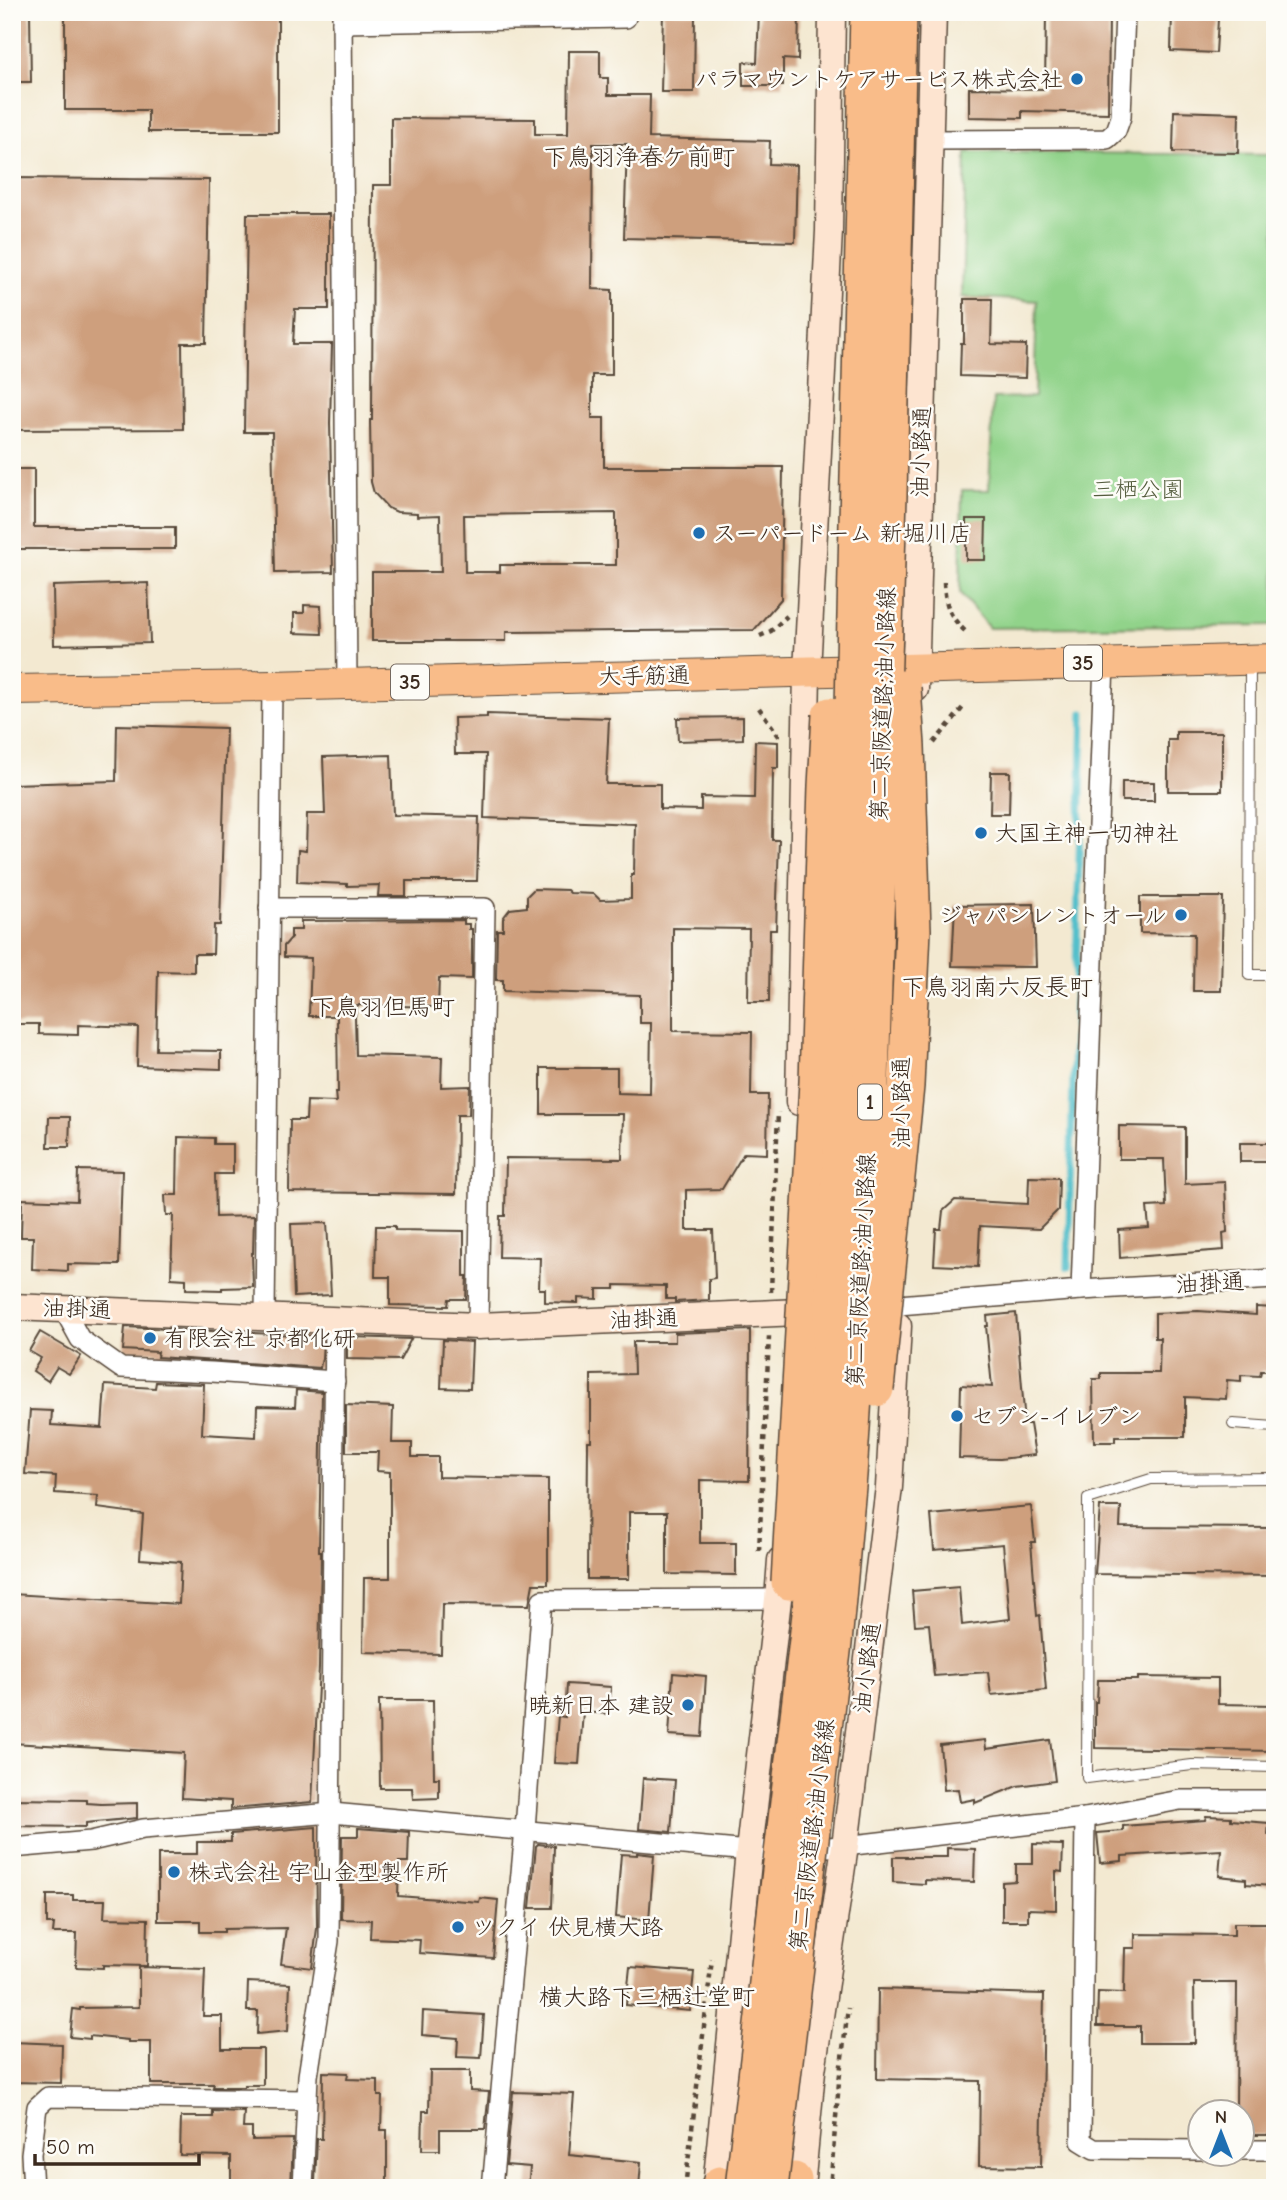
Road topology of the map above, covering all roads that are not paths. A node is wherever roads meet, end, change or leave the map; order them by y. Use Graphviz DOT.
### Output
graph roads {
  1 [pos="626,12"];
  2 [pos="832,12"];
  3 [pos="868,12"];
  4 [pos="899,12"];
  5 [pos="933,12"];
  6 [pos="1125,12"];
  7 [pos="342,18"];
  8 [pos="931,140"];
  9 [pos="873,495"];
  10 [pos="1263,659"];
  11 [pos="1104,662"];
  12 [pos="916,668"];
  13 [pos="807,672"];
  14 [pos="347,684"];
  15 [pos="272,686"];
  16 [pos="12,690"];
  17 [pos="269,908"];
  18 [pos="1275,975"];
  19 [pos="1275,1279"];
  20 [pos="1081,1290"];
  21 [pos="899,1305"];
  22 [pos="12,1307"];
  23 [pos="63,1308"];
  24 [pos="783,1313"];
  25 [pos="265,1316"];
  26 [pos="335,1319"];
  27 [pos="478,1326"];
  28 [pos="335,1381"];
  29 [pos="1233,1424"];
  30 [pos="1275,1427"];
  31 [pos="1275,1478"];
  32 [pos="767,1599"];
  33 [pos="1275,1767"];
  34 [pos="1275,1800"];
  35 [pos="332,1813"];
  36 [pos="1085,1818"];
  37 [pos="525,1829"];
  38 [pos="845,1846"];
  39 [pos="12,1847"];
  40 [pos="749,1852"];
  41 [pos="307,2100"];
  42 [pos="1186,2150"];
  43 [pos="1256,2150"];
  44 [pos="1275,2151"];
  45 [pos="22,2154"];
  46 [pos="790,2186"];
  47 [pos="724,2187"];
  48 [pos="33,2188"];
  49 [pos="303,2188"];
  50 [pos="492,2188"];
  1 -- 7 [label="street"];
  2 -- 13 [label="street"];
  3 -- 9 [label="highway, 第二京阪道路;油小路線 / 1, bridge"];
  4 -- 9 [label="highway, 第二京阪道路;油小路線 / 1, bridge"];
  5 -- 8 [label="street, 油小路通"];
  6 -- 8 [label="street"];
  7 -- 14 [label="street"];
  8 -- 12 [label="street, 油小路通"];
  9 -- 46 [label="highway, 第二京阪道路;油小路線 / 1, bridge"];
  9 -- 47 [label="highway, 第二京阪道路;油小路線 / 1, bridge"];
  10 -- 11 [label="main road, 大手筋通 / 35"];
  10 -- 18 [label="lane"];
  11 -- 12 [label="main road, 大手筋通 / 35"];
  11 -- 20 [label="street"];
  12 -- 13 [label="main road, 大手筋通 / 35"];
  12 -- 21 [label="street, 油小路通"];
  13 -- 14 [label="main road, 大手筋通 / 35"];
  13 -- 24 [label="street"];
  14 -- 15 [label="main road, 大手筋通 / 35"];
  15 -- 16 [label="main road, 大手筋通 / 35"];
  15 -- 17 [label="street"];
  17 -- 25 [label="street"];
  17 -- 27 [label="street"];
  19 -- 20 [label="street, 油掛通"];
  20 -- 21 [label="street, 油掛通"];
  21 -- 24 [label="street, 油掛通"];
  21 -- 38 [label="street, 油小路通"];
  22 -- 23 [label="street, 油掛通"];
  23 -- 25 [label="street, 油掛通"];
  23 -- 28 [label="street"];
  24 -- 27 [label="street, 油掛通"];
  24 -- 32 [label="street"];
  25 -- 26 [label="street, 油掛通"];
  26 -- 27 [label="street, 油掛通"];
  26 -- 28 [label="street"];
  28 -- 35 [label="street"];
  29 -- 30 [label="lane"];
  31 -- 33 [label="lane"];
  32 -- 37 [label="street"];
  32 -- 40 [label="street"];
  34 -- 36 [label="street"];
  35 -- 37 [label="street"];
  35 -- 39 [label="street"];
  35 -- 41 [label="street"];
  36 -- 38 [label="street"];
  36 -- 42 [label="street"];
  37 -- 40 [label="street"];
  37 -- 50 [label="street"];
  38 -- 40 [label="street"];
  38 -- 46 [label="street, 油小路通"];
  40 -- 47 [label="street"];
  41 -- 45 [label="street"];
  41 -- 49 [label="street"];
  43 -- 44 [label="street"];
  45 -- 48 [label="street"];
}
